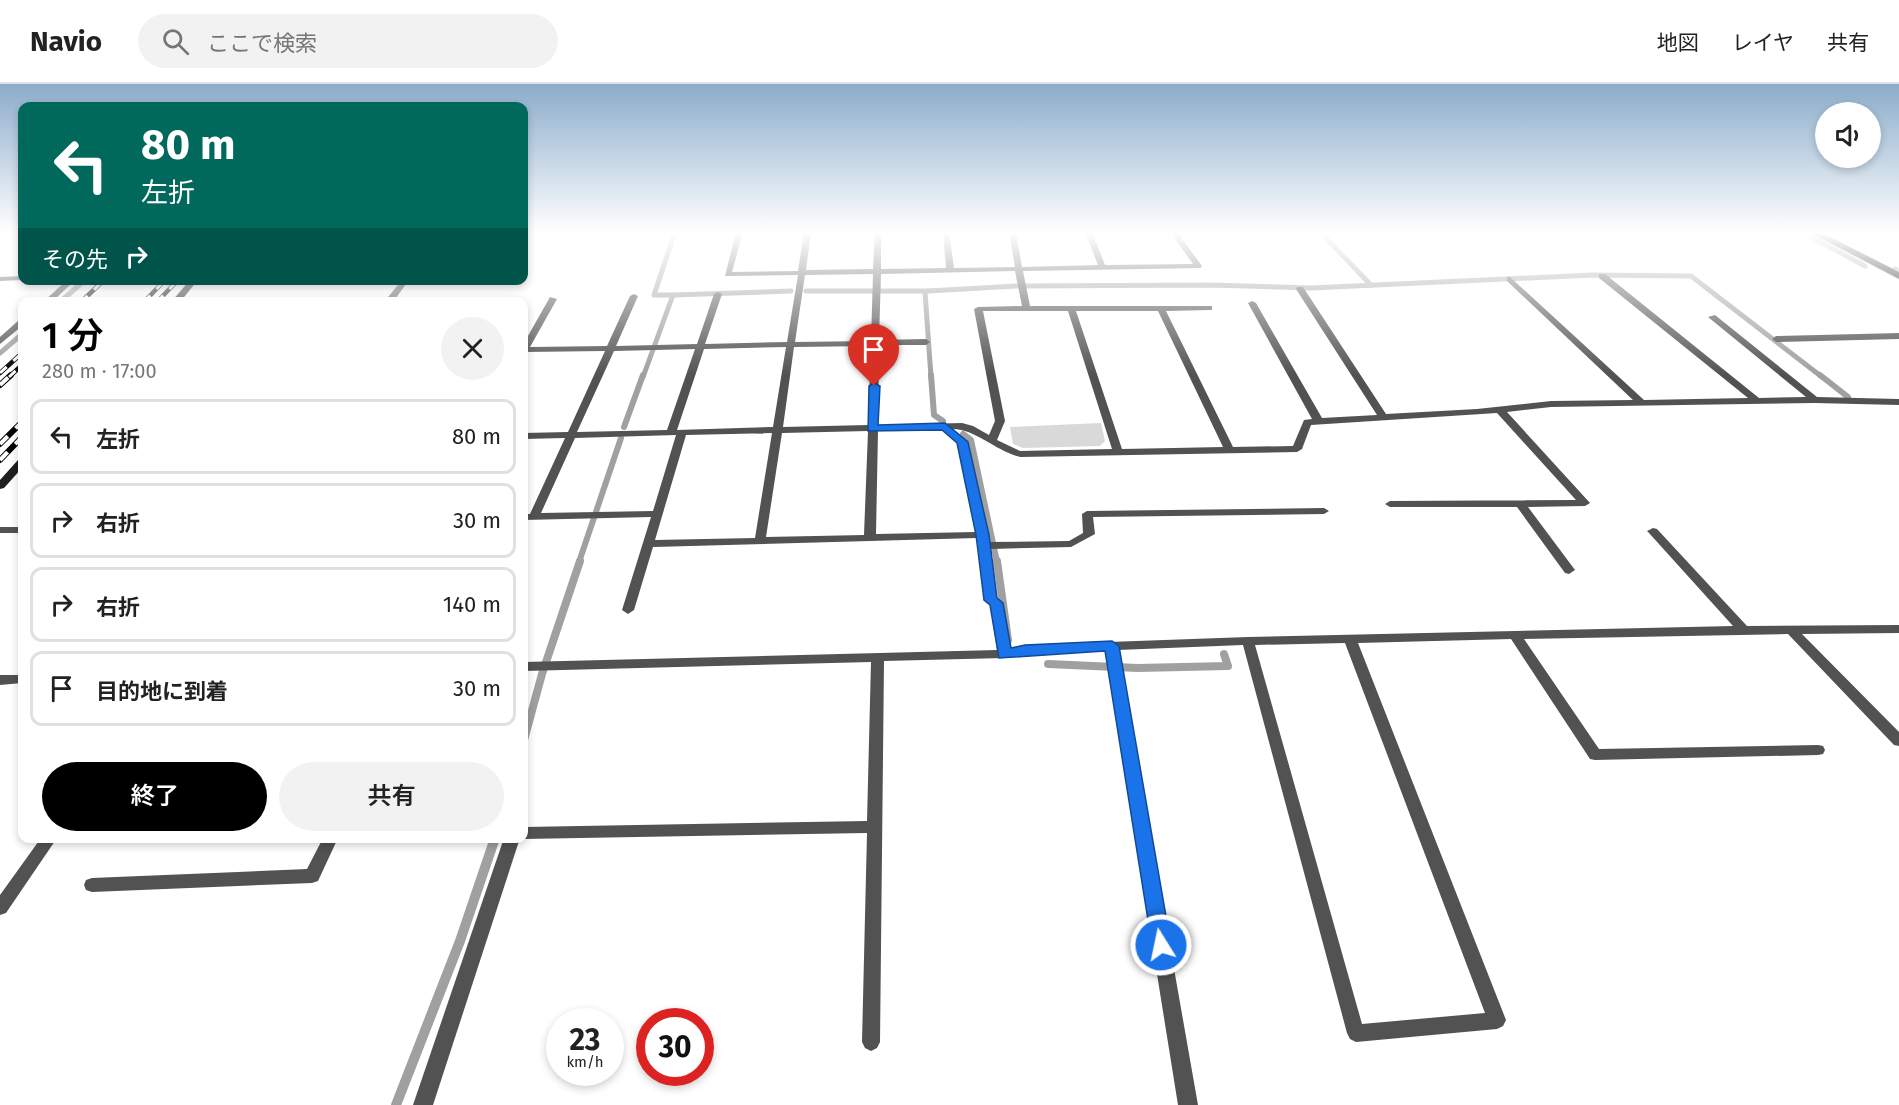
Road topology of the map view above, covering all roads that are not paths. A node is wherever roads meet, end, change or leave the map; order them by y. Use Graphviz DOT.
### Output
graph roads {
  1 [pos="1510,279"];
  2 [pos="801,280"];
  3 [pos="877,280"];
  4 [pos="1020,280"];
  5 [pos="1607,280"];
  6 [pos="66,285"];
  7 [pos="190,285"];
  8 [pos="402,285"];
  9 [pos="1300,289"];
  10 [pos="718,294"];
  11 [pos="634,296"];
  12 [pos="53,297"];
  13 [pos="180,297"];
  14 [pos="392,297"];
  15 [pos="553,299"];
  16 [pos="1252,303"];
  17 [pos="1209,308"];
  18 [pos="1026,309"];
  19 [pos="1071,309"];
  20 [pos="1161,309"];
  21 [pos="1712,317"];
  22 [pos="18,325"];
  23 [pos="1899,336"];
  24 [pos="1776,339"];
  25 [pos="0,341"];
  26 [pos="926,342"];
  27 [pos="528,343"];
  28 [pos="877,344"];
  29 [pos="790,345"];
  30 [pos="700,347"];
  31 [pos="608,349"];
  32 [pos="528,350"];
  33 [pos="1815,399"];
  34 [pos="1757,400"];
  35 [pos="1899,402"];
  36 [pos="1642,403"];
  37 [pos="1500,410"];
  38 [pos="1384,418"];
  39 [pos="1319,422"];
  40 [pos="945,427"];
  41 [pos="872,428"];
  42 [pos="777,430"];
  43 [pos="676,432"];
  44 [pos="569,435"];
  45 [pos="528,436"];
  46 [pos="992,441"];
  47 [pos="1229,450"];
  48 [pos="1118,452"];
  49 [pos="18,466"];
  50 [pos="0,486"];
  51 [pos="1520,503"];
  52 [pos="1390,504"];
  53 [pos="1324,511"];
  54 [pos="656,514"];
  55 [pos="529,517"];
  56 [pos="0,530"];
  57 [pos="18,530"];
  58 [pos="1653,531"];
  59 [pos="870,538"];
  60 [pos="760,541"];
  61 [pos="989,543"];
  62 [pos="648,544"];
  63 [pos="1569,570"];
  64 [pos="628,610"];
  65 [pos="1899,629"];
  66 [pos="1744,630"];
  67 [pos="1792,631"];
  68 [pos="1515,635"];
  69 [pos="1350,639"];
  70 [pos="1248,641"];
  71 [pos="1112,646"];
  72 [pos="1004,654"];
  73 [pos="878,658"];
  74 [pos="528,666"];
  75 [pos="0,680"];
  76 [pos="18,680"];
  77 [pos="1899,741"];
  78 [pos="1818,750"];
  79 [pos="875,827"];
  80 [pos="528,833"];
  81 [pos="46,843"];
  82 [pos="328,843"];
  83 [pos="510,843"];
  84 [pos="92,885"];
  85 [pos="0,908"];
  86 [pos="871,1041"];
  87 [pos="423,1105"];
  88 [pos="1188,1105"];
  1 -- 36 [label="street"];
  2 -- 29 [label="street"];
  3 -- 28 [label="street"];
  4 -- 18 [label="street"];
  5 -- 34 [label="street"];
  6 -- 12 [label="street"];
  7 -- 13 [label="main road"];
  8 -- 14 [label="street"];
  9 -- 38 [label="street"];
  10 -- 30 [label="street"];
  11 -- 31 [label="street"];
  15 -- 27 [label="street"];
  16 -- 39 [label="street"];
  17 -- 20 [label="street"];
  18 -- 19 [label="street"];
  18 -- 46 [label="street"];
  19 -- 20 [label="street"];
  19 -- 48 [label="street"];
  20 -- 47 [label="street"];
  21 -- 33 [label="street"];
  22 -- 25 [label="street"];
  23 -- 24 [label="street"];
  26 -- 28 [label="street"];
  28 -- 29 [label="street"];
  28 -- 41 [label="street"];
  29 -- 30 [label="street"];
  29 -- 42 [label="street"];
  30 -- 31 [label="street"];
  30 -- 43 [label="street"];
  31 -- 32 [label="street"];
  31 -- 44 [label="street"];
  33 -- 34 [label="street"];
  33 -- 35 [label="street"];
  34 -- 36 [label="street"];
  36 -- 37 [label="street"];
  37 -- 38 [label="street"];
  37 -- 51 [label="street"];
  38 -- 39 [label="street"];
  39 -- 47 [label="street"];
  40 -- 41 [label="street"];
  40 -- 46 [label="street"];
  40 -- 61 [label="street"];
  41 -- 42 [label="street"];
  41 -- 59 [label="street"];
  42 -- 43 [label="street"];
  42 -- 60 [label="street"];
  43 -- 44 [label="street"];
  43 -- 54 [label="street"];
  44 -- 45 [label="street"];
  44 -- 55 [label="street"];
  46 -- 48 [label="street"];
  47 -- 48 [label="street"];
  49 -- 50 [label="main road"];
  51 -- 52 [label="street"];
  51 -- 63 [label="street"];
  53 -- 61 [label="street"];
  54 -- 55 [label="street"];
  54 -- 62 [label="street"];
  56 -- 57 [label="street"];
  58 -- 66 [label="street"];
  59 -- 60 [label="street"];
  59 -- 61 [label="street"];
  60 -- 62 [label="street"];
  61 -- 72 [label="street"];
  62 -- 64 [label="street"];
  65 -- 67 [label="street"];
  66 -- 67 [label="street"];
  66 -- 68 [label="street"];
  67 -- 77 [label="street"];
  68 -- 69 [label="street"];
  68 -- 78 [label="street"];
  69 -- 70 [label="street"];
  69 -- 70 [label="street"];
  70 -- 71 [label="street"];
  71 -- 72 [label="street"];
  71 -- 88 [label="street"];
  72 -- 73 [label="street"];
  73 -- 74 [label="street"];
  73 -- 79 [label="street"];
  75 -- 76 [label="street"];
  79 -- 80 [label="street"];
  79 -- 86 [label="street"];
  81 -- 85 [label="street"];
  82 -- 84 [label="street"];
  83 -- 87 [label="street"];
}
